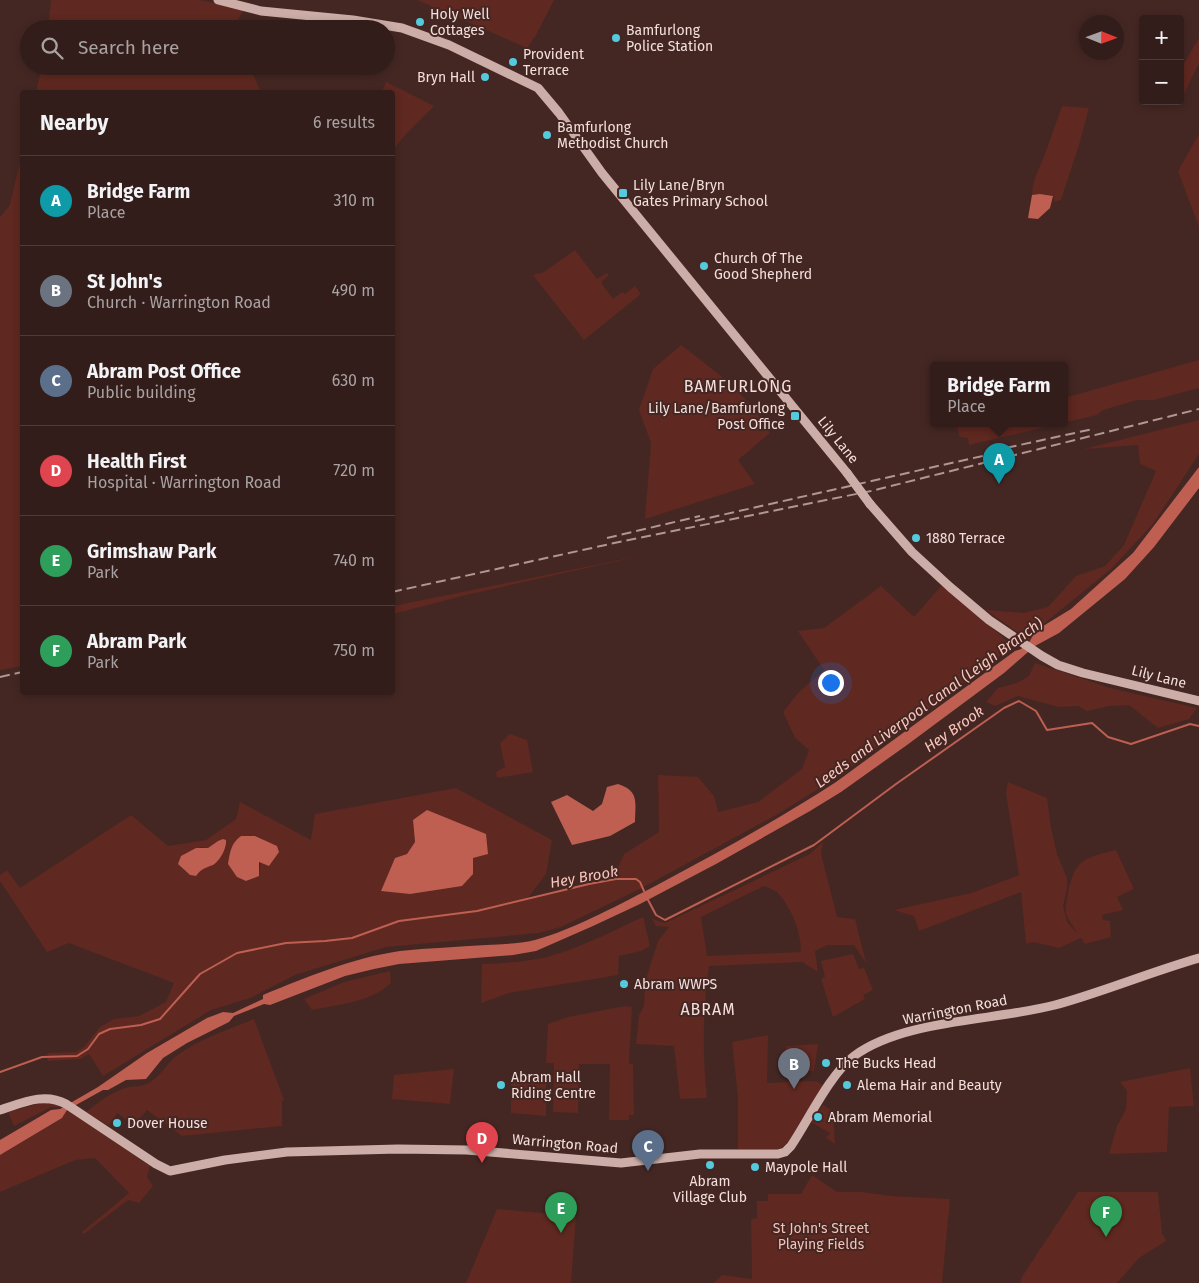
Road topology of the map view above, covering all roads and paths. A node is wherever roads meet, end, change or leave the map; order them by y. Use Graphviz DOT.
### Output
graph roads {
  1 [pos="218,0"];
  2 [pos="349,20"];
  3 [pos="395,27"];
  4 [pos="1199,701"];
  5 [pos="1199,958"];
  6 [pos="0,1110"];
  1 -- 2 [label="main road, Lily Lane, bridge"];
  3 -- 4 [label="main road, Lily Lane, bridge"];
  5 -- 6 [label="main road, Warrington Road"];
}
